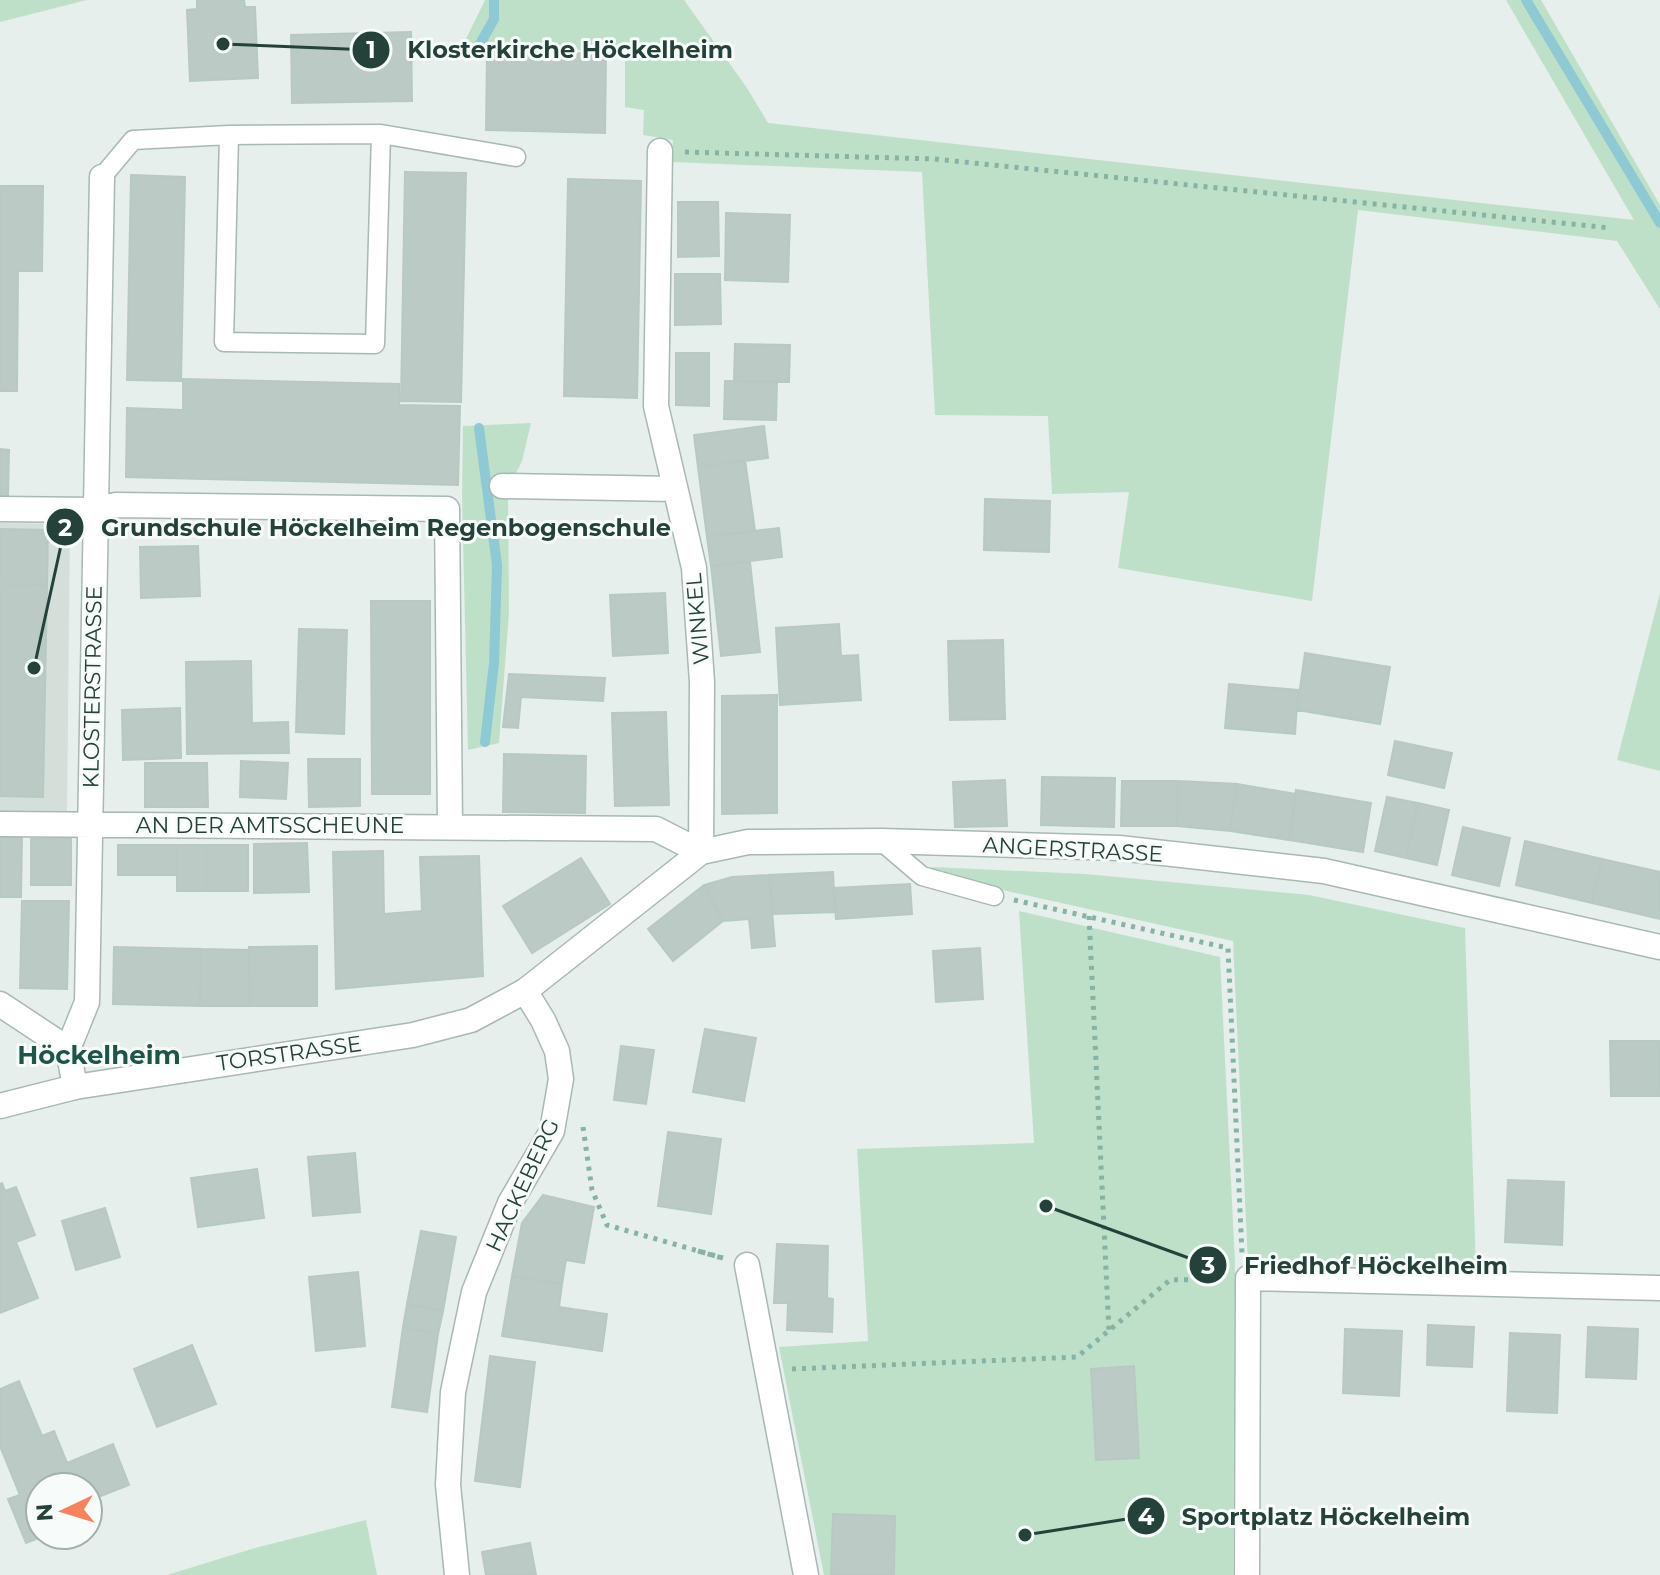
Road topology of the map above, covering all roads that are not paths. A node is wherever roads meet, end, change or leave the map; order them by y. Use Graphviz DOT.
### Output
graph roads {
  1 [pos="381,134"];
  2 [pos="229,135"];
  3 [pos="660,151"];
  4 [pos="516,157"];
  5 [pos="102,177"];
  6 [pos="502,486"];
  7 [pos="675,489"];
  8 [pos="0,509"];
  9 [pos="94,510"];
  10 [pos="90,823"];
  11 [pos="0,824"];
  12 [pos="450,826"];
  13 [pos="881,841"];
  14 [pos="701,852"];
  15 [pos="994,896"];
  16 [pos="1660,947"];
  17 [pos="525,991"];
  18 [pos="0,1004"];
  19 [pos="68,1049"];
  20 [pos="75,1087"];
  21 [pos="0,1106"];
  22 [pos="747,1265"];
  23 [pos="1660,1288"];
  24 [pos="457,1575"];
  25 [pos="806,1575"];
  26 [pos="1247,1575"];
  1 -- 2 [label="lane"];
  1 -- 2 [label="lane"];
  1 -- 4 [label="lane"];
  2 -- 5 [label="lane"];
  3 -- 7 [label="street, WINKEL"];
  5 -- 9 [label="street, KLOSTERSTRASSE"];
  6 -- 7 [label="street"];
  7 -- 14 [label="street, WINKEL"];
  8 -- 9 [label="street"];
  9 -- 10 [label="street, KLOSTERSTRASSE"];
  9 -- 12 [label="street"];
  10 -- 11 [label="street, AN DER AMTSSCHEUNE"];
  10 -- 12 [label="street, AN DER AMTSSCHEUNE"];
  10 -- 19 [label="street, KLOSTERSTRASSE"];
  12 -- 14 [label="street, AN DER AMTSSCHEUNE"];
  13 -- 14 [label="street, ANGERSTRASSE"];
  13 -- 15 [label="lane"];
  13 -- 16 [label="street, ANGERSTRASSE"];
  14 -- 17 [label="street, ANGERSTRASSE"];
  17 -- 20 [label="street, TORSTRASSE"];
  17 -- 24 [label="street, HACKEBERG"];
  18 -- 19 [label="street"];
  19 -- 20 [label="street"];
  20 -- 21 [label="street, TORSTRASSE"];
  22 -- 25 [label="street"];
  23 -- 26 [label="street"];
}
